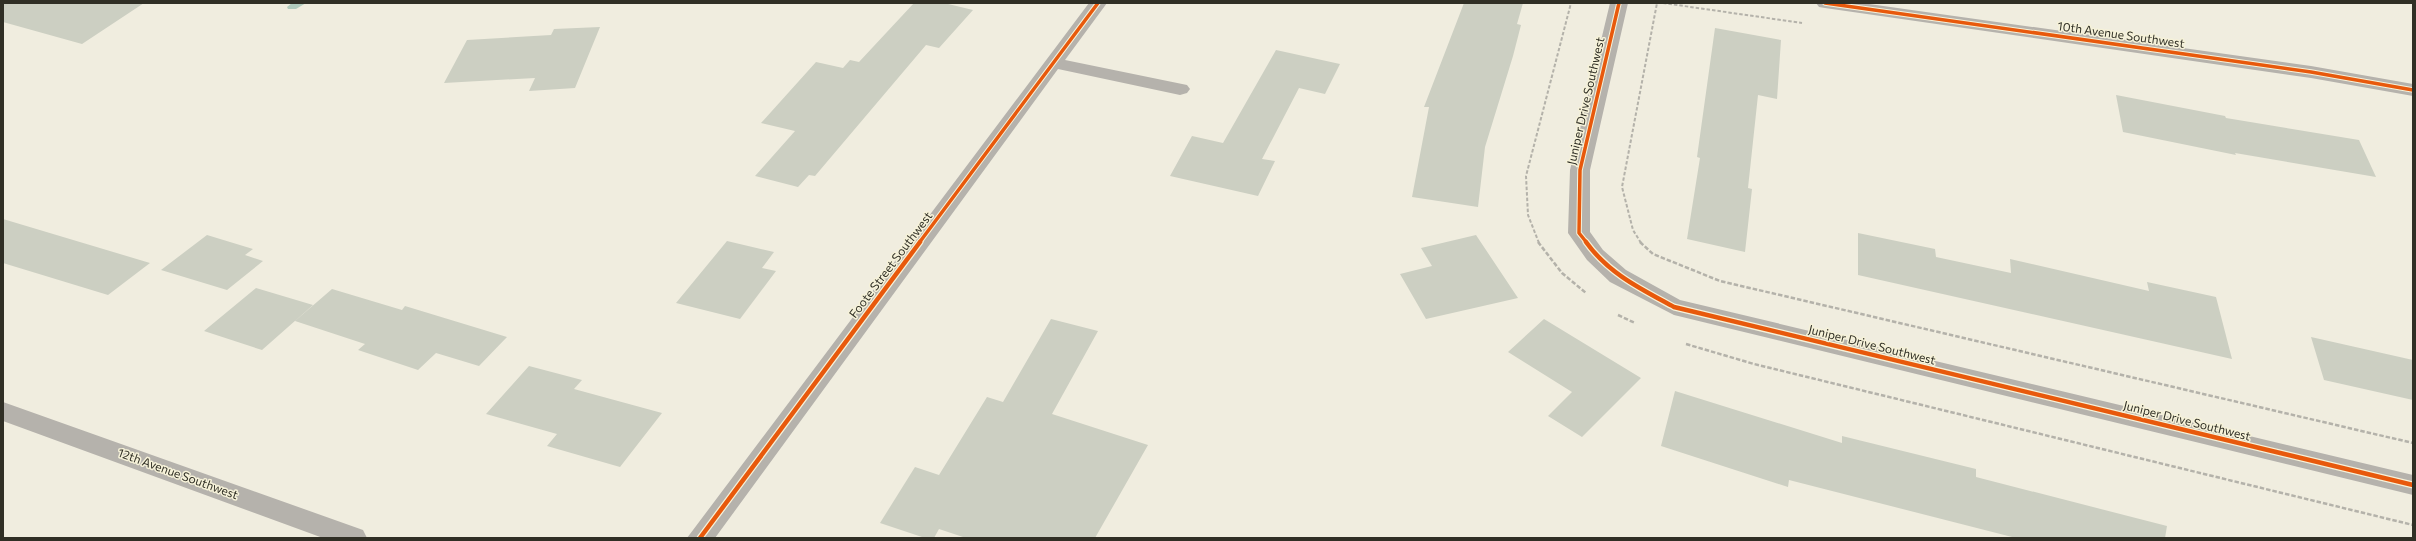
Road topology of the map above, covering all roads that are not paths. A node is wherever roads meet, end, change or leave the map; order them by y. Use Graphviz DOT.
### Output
graph roads {
  1 [pos="1098,3"];
  2 [pos="1618,3"];
  3 [pos="1825,3"];
  4 [pos="1054,63"];
  5 [pos="1180,89"];
  6 [pos="2413,90"];
  7 [pos="3,411"];
  8 [pos="2413,485"];
  9 [pos="354,538"];
  10 [pos="700,538"];
  1 -- 4 [label="street, Foote Street Southwest"];
  2 -- 8 [label="street, Juniper Drive Southwest"];
  3 -- 6 [label="street, 10th Avenue Southwest"];
  4 -- 5 [label="street"];
  4 -- 10 [label="street, Foote Street Southwest"];
  7 -- 9 [label="street, 12th Avenue Southwest"];
}
